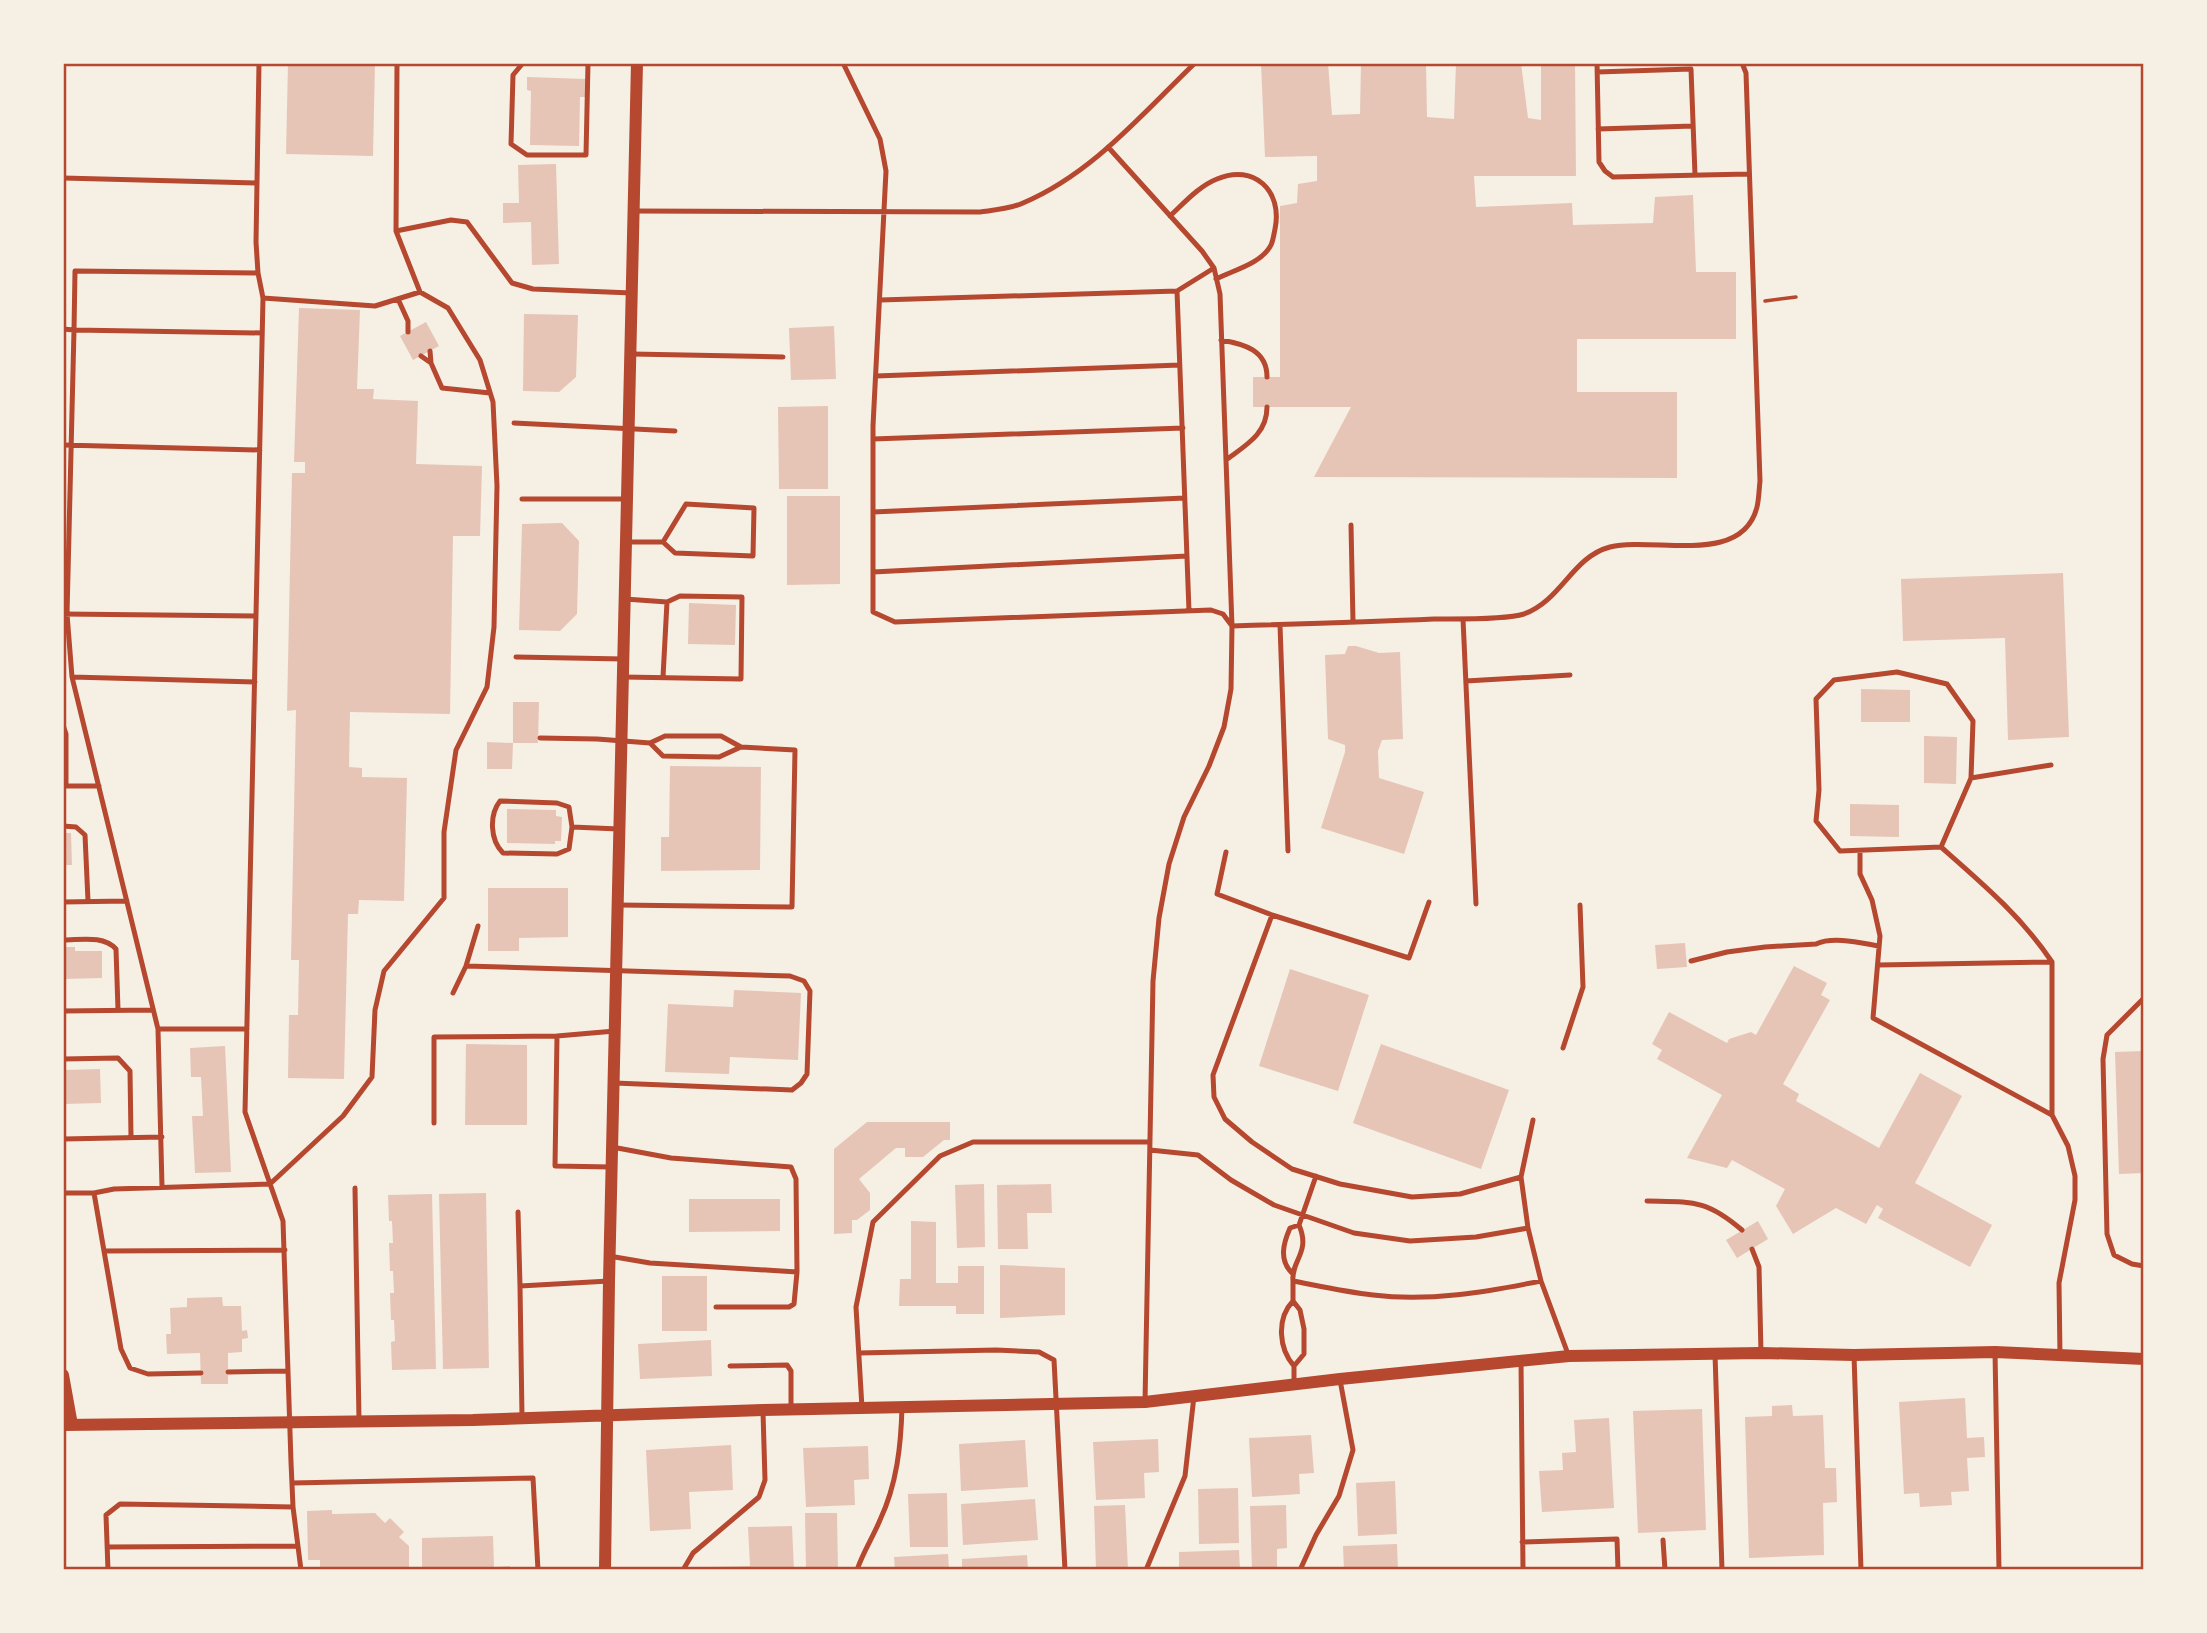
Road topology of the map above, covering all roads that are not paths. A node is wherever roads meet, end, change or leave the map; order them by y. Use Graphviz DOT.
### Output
graph roads {
  1 [pos="259,63"];
  2 [pos="397,63"];
  3 [pos="523,63"];
  4 [pos="588,63"];
  5 [pos="638,63"];
  6 [pos="843,63"];
  7 [pos="1195,63"];
  8 [pos="1597,63"];
  9 [pos="1742,63"];
  10 [pos="1597,72"];
  11 [pos="1693,126"];
  12 [pos="1598,129"];
  13 [pos="1108,147"];
  14 [pos="1748,174"];
  15 [pos="1695,176"];
  16 [pos="63,178"];
  17 [pos="257,183"];
  18 [pos="634,211"];
  19 [pos="884,213"];
  20 [pos="1170,216"];
  21 [pos="396,231"];
  22 [pos="1214,268"];
  23 [pos="258,273"];
  24 [pos="1216,278"];
  25 [pos="1177,291"];
  26 [pos="419,292"];
  27 [pos="632,293"];
  28 [pos="263,298"];
  29 [pos="398,299"];
  30 [pos="880,300"];
  31 [pos="408,321"];
  32 [pos="417,327"];
  33 [pos="63,329"];
  34 [pos="74,330"];
  35 [pos="408,332"];
  36 [pos="262,333"];
  37 [pos="1221,340"];
  38 [pos="429,351"];
  39 [pos="631,354"];
  40 [pos="421,356"];
  41 [pos="783,357"];
  42 [pos="431,363"];
  43 [pos="1180,365"];
  44 [pos="876,376"];
  45 [pos="1267,377"];
  46 [pos="490,393"];
  47 [pos="1267,407"];
  48 [pos="514,424"];
  49 [pos="629,428"];
  50 [pos="1183,428"];
  51 [pos="675,431"];
  52 [pos="873,439"];
  53 [pos="63,444"];
  54 [pos="71,445"];
  55 [pos="260,450"];
  56 [pos="1226,460"];
  57 [pos="1185,498"];
  58 [pos="522,499"];
  59 [pos="627,499"];
  60 [pos="873,512"];
  61 [pos="1351,525"];
  62 [pos="663,541"];
  63 [pos="626,542"];
  64 [pos="1187,556"];
  65 [pos="873,572"];
  66 [pos="625,599"];
  67 [pos="667,602"];
  68 [pos="1189,611"];
  69 [pos="65,614"];
  70 [pos="256,616"];
  71 [pos="1463,618"];
  72 [pos="1353,622"];
  73 [pos="1280,625"];
  74 [pos="1232,626"];
  75 [pos="516,657"];
  76 [pos="624,659"];
  77 [pos="1570,675"];
  78 [pos="72,677"];
  79 [pos="623,677"];
  80 [pos="663,677"];
  81 [pos="1466,681"];
  82 [pos="255,682"];
  83 [pos="63,725"];
  84 [pos="540,738"];
  85 [pos="621,741"];
  86 [pos="650,743"];
  87 [pos="741,747"];
  88 [pos="2051,765"];
  89 [pos="1972,778"];
  90 [pos="64,786"];
  91 [pos="99,786"];
  92 [pos="63,826"];
  93 [pos="572,827"];
  94 [pos="619,829"];
  95 [pos="1941,847"];
  96 [pos="1288,851"];
  97 [pos="1860,851"];
  98 [pos="1226,852"];
  99 [pos="88,901"];
  100 [pos="127,901"];
  101 [pos="63,902"];
  102 [pos="1429,902"];
  103 [pos="1476,904"];
  104 [pos="618,905"];
  105 [pos="1580,905"];
  106 [pos="1272,915"];
  107 [pos="478,926"];
  108 [pos="63,940"];
  109 [pos="1880,946"];
  110 [pos="1691,961"];
  111 [pos="2052,962"];
  112 [pos="1878,965"];
  113 [pos="466,966"];
  114 [pos="616,972"];
  115 [pos="453,993"];
  116 [pos="2144,998"];
  117 [pos="63,1010"];
  118 [pos="118,1010"];
  119 [pos="153,1010"];
  120 [pos="158,1029"];
  121 [pos="247,1029"];
  122 [pos="615,1031"];
  123 [pos="557,1036"];
  124 [pos="1563,1048"];
  125 [pos="63,1059"];
  126 [pos="614,1083"];
  127 [pos="2052,1115"];
  128 [pos="1533,1120"];
  129 [pos="434,1123"];
  130 [pos="131,1137"];
  131 [pos="162,1137"];
  132 [pos="63,1139"];
  133 [pos="1150,1142"];
  134 [pos="612,1147"];
  135 [pos="1150,1150"];
  136 [pos="612,1167"];
  137 [pos="1316,1176"];
  138 [pos="1521,1177"];
  139 [pos="270,1184"];
  140 [pos="162,1188"];
  141 [pos="355,1188"];
  142 [pos="63,1193"];
  143 [pos="94,1193"];
  144 [pos="1647,1201"];
  145 [pos="517,1212"];
  146 [pos="1302,1215"];
  147 [pos="1299,1225"];
  148 [pos="1528,1228"];
  149 [pos="1742,1230"];
  150 [pos="1752,1249"];
  151 [pos="285,1250"];
  152 [pos="104,1251"];
  153 [pos="609,1256"];
  154 [pos="2144,1266"];
  155 [pos="797,1272"];
  156 [pos="1292,1272"];
  157 [pos="609,1281"];
  158 [pos="1293,1281"];
  159 [pos="1541,1281"];
  160 [pos="520,1286"];
  161 [pos="1293,1301"];
  162 [pos="716,1307"];
  163 [pos="1995,1352"];
  164 [pos="859,1353"];
  165 [pos="1761,1353"];
  166 [pos="1715,1354"];
  167 [pos="1854,1355"];
  168 [pos="1569,1356"];
  169 [pos="2060,1356"];
  170 [pos="2144,1359"];
  171 [pos="1521,1361"];
  172 [pos="730,1366"];
  173 [pos="1294,1366"];
  174 [pos="286,1371"];
  175 [pos="228,1372"];
  176 [pos="201,1373"];
  177 [pos="63,1375"];
  178 [pos="1340,1379"];
  179 [pos="1294,1384"];
  180 [pos="1194,1396"];
  181 [pos="1145,1402"];
  182 [pos="1057,1404"];
  183 [pos="902,1407"];
  184 [pos="862,1408"];
  185 [pos="790,1409"];
  186 [pos="763,1410"];
  187 [pos="606,1416"];
  188 [pos="522,1418"];
  189 [pos="359,1421"];
  190 [pos="289,1422"];
  191 [pos="67,1425"];
  192 [pos="292,1483"];
  193 [pos="293,1507"];
  194 [pos="1663,1540"];
  195 [pos="1522,1542"];
  196 [pos="298,1546"];
  197 [pos="107,1547"];
  198 [pos="108,1570"];
  199 [pos="301,1570"];
  200 [pos="538,1570"];
  201 [pos="605,1570"];
  202 [pos="683,1570"];
  203 [pos="857,1570"];
  204 [pos="1065,1570"];
  205 [pos="1146,1570"];
  206 [pos="1300,1570"];
  207 [pos="1523,1570"];
  208 [pos="1618,1570"];
  209 [pos="1665,1570"];
  210 [pos="1722,1570"];
  211 [pos="1861,1570"];
  212 [pos="1999,1570"];
  1 -- 17 [label="lane"];
  2 -- 21 [label="lane"];
  3 -- 4 [label="lane"];
  5 -- 18 [label="street"];
  6 -- 19 [label="lane"];
  7 -- 13 [label="lane"];
  8 -- 10 [label="lane"];
  9 -- 14 [label="lane"];
  10 -- 11 [label="lane"];
  10 -- 12 [label="lane"];
  11 -- 12 [label="lane"];
  11 -- 15 [label="lane"];
  12 -- 15 [label="lane"];
  13 -- 19 [label="lane"];
  13 -- 20 [label="lane"];
  14 -- 15 [label="lane"];
  14 -- 71 [label="lane"];
  16 -- 17 [label="lane"];
  17 -- 23 [label="lane"];
  18 -- 19 [label="lane"];
  18 -- 27 [label="street"];
  19 -- 30 [label="lane"];
  20 -- 22 [label="lane"];
  20 -- 24 [label="lane"];
  21 -- 26 [label="lane"];
  21 -- 27 [label="lane"];
  22 -- 24 [label="lane"];
  22 -- 25 [label="lane"];
  23 -- 28 [label="lane"];
  23 -- 34 [label="lane"];
  24 -- 37 [label="lane"];
  25 -- 30 [label="lane"];
  25 -- 43 [label="lane"];
  26 -- 29 [label="lane"];
  26 -- 46 [label="lane"];
  27 -- 39 [label="street"];
  28 -- 29 [label="lane"];
  28 -- 36 [label="lane"];
  29 -- 31 [label="lane"];
  30 -- 44 [label="lane"];
  31 -- 32 [label="lane"];
  31 -- 35 [label="lane"];
  33 -- 34 [label="lane"];
  34 -- 36 [label="lane"];
  34 -- 54 [label="lane"];
  36 -- 55 [label="lane"];
  37 -- 45 [label="lane"];
  37 -- 56 [label="lane"];
  38 -- 42 [label="lane"];
  39 -- 41 [label="lane"];
  39 -- 49 [label="street"];
  40 -- 42 [label="lane"];
  42 -- 46 [label="lane"];
  43 -- 44 [label="lane"];
  43 -- 50 [label="lane"];
  44 -- 52 [label="lane"];
  46 -- 139 [label="lane"];
  47 -- 56 [label="lane"];
  48 -- 49 [label="lane"];
  49 -- 51 [label="lane"];
  49 -- 59 [label="street"];
  50 -- 52 [label="lane"];
  50 -- 57 [label="lane"];
  52 -- 60 [label="lane"];
  53 -- 54 [label="lane"];
  54 -- 55 [label="lane"];
  54 -- 69 [label="lane"];
  55 -- 70 [label="lane"];
  56 -- 74 [label="lane"];
  57 -- 60 [label="lane"];
  57 -- 64 [label="lane"];
  58 -- 59 [label="lane"];
  59 -- 63 [label="street"];
  60 -- 65 [label="lane"];
  61 -- 72 [label="lane"];
  62 -- 62 [label="lane"];
  62 -- 63 [label="lane"];
  63 -- 66 [label="street"];
  64 -- 65 [label="lane"];
  64 -- 68 [label="lane"];
  65 -- 68 [label="lane"];
  66 -- 67 [label="lane"];
  66 -- 76 [label="street"];
  67 -- 80 [label="lane"];
  67 -- 80 [label="lane"];
  68 -- 74 [label="lane"];
  69 -- 70 [label="lane"];
  69 -- 78 [label="lane"];
  70 -- 82 [label="lane"];
  71 -- 72 [label="lane"];
  71 -- 81 [label="lane"];
  72 -- 73 [label="lane"];
  73 -- 74 [label="lane"];
  73 -- 96 [label="lane"];
  74 -- 133 [label="lane"];
  75 -- 76 [label="lane"];
  76 -- 79 [label="street"];
  77 -- 81 [label="lane"];
  78 -- 82 [label="lane"];
  78 -- 91 [label="lane"];
  79 -- 80 [label="lane"];
  79 -- 85 [label="street"];
  81 -- 103 [label="lane"];
  82 -- 121 [label="lane"];
  83 -- 90 [label="lane"];
  84 -- 85 [label="lane"];
  85 -- 86 [label="lane"];
  85 -- 94 [label="street"];
  86 -- 87 [label="lane"];
  86 -- 87 [label="lane"];
  87 -- 104 [label="lane"];
  88 -- 89 [label="lane"];
  89 -- 95 [label="lane"];
  89 -- 97 [label="lane"];
  90 -- 91 [label="lane"];
  91 -- 100 [label="lane"];
  92 -- 99 [label="lane"];
  93 -- 93 [label="lane"];
  93 -- 94 [label="lane"];
  94 -- 104 [label="street"];
  95 -- 97 [label="lane"];
  95 -- 111 [label="lane"];
  97 -- 109 [label="lane"];
  98 -- 106 [label="lane"];
  99 -- 100 [label="lane"];
  99 -- 101 [label="lane"];
  100 -- 119 [label="lane"];
  102 -- 106 [label="lane"];
  104 -- 114 [label="street"];
  105 -- 124 [label="lane"];
  106 -- 137 [label="lane"];
  107 -- 113 [label="lane"];
  108 -- 118 [label="lane"];
  109 -- 110 [label="lane"];
  109 -- 112 [label="lane"];
  111 -- 112 [label="lane"];
  111 -- 127 [label="lane"];
  112 -- 127 [label="lane"];
  113 -- 114 [label="lane"];
  113 -- 115 [label="lane"];
  114 -- 122 [label="street"];
  114 -- 126 [label="lane"];
  116 -- 154 [label="lane"];
  117 -- 118 [label="lane"];
  118 -- 119 [label="lane"];
  119 -- 120 [label="lane"];
  120 -- 121 [label="lane"];
  120 -- 131 [label="lane"];
  121 -- 139 [label="lane"];
  122 -- 123 [label="lane"];
  122 -- 126 [label="street"];
  123 -- 129 [label="lane"];
  123 -- 136 [label="lane"];
  125 -- 130 [label="lane"];
  126 -- 134 [label="street"];
  127 -- 169 [label="lane"];
  128 -- 138 [label="lane"];
  130 -- 131 [label="lane"];
  130 -- 132 [label="lane"];
  131 -- 140 [label="lane"];
  133 -- 135 [label="lane"];
  133 -- 164 [label="lane"];
  134 -- 136 [label="street"];
  134 -- 155 [label="lane"];
  135 -- 146 [label="lane"];
  135 -- 181 [label="lane"];
  136 -- 153 [label="street"];
  137 -- 138 [label="lane"];
  137 -- 146 [label="lane"];
  138 -- 148 [label="lane"];
  139 -- 140 [label="lane"];
  139 -- 151 [label="lane"];
  140 -- 143 [label="lane"];
  141 -- 189 [label="lane"];
  142 -- 143 [label="lane"];
  143 -- 152 [label="lane"];
  144 -- 149 [label="lane"];
  145 -- 160 [label="lane"];
  146 -- 147 [label="lane"];
  146 -- 148 [label="lane"];
  147 -- 156 [label="lane"];
  147 -- 156 [label="lane"];
  148 -- 159 [label="lane"];
  150 -- 165 [label="lane"];
  151 -- 152 [label="lane"];
  151 -- 174 [label="lane"];
  152 -- 176 [label="lane"];
  153 -- 155 [label="lane"];
  153 -- 157 [label="street"];
  155 -- 162 [label="lane"];
  156 -- 158 [label="lane"];
  157 -- 160 [label="lane"];
  157 -- 187 [label="street"];
  158 -- 159 [label="lane"];
  158 -- 161 [label="lane"];
  159 -- 168 [label="lane"];
  160 -- 188 [label="lane"];
  161 -- 173 [label="lane"];
  161 -- 173 [label="lane"];
  163 -- 167 [label="street"];
  163 -- 169 [label="street"];
  163 -- 212 [label="lane"];
  164 -- 182 [label="lane"];
  164 -- 184 [label="lane"];
  165 -- 166 [label="street"];
  165 -- 167 [label="street"];
  166 -- 168 [label="street"];
  166 -- 210 [label="lane"];
  167 -- 211 [label="lane"];
  168 -- 171 [label="street"];
  169 -- 170 [label="street"];
  171 -- 178 [label="street"];
  171 -- 195 [label="lane"];
  172 -- 185 [label="lane"];
  173 -- 179 [label="lane"];
  174 -- 175 [label="lane"];
  174 -- 190 [label="lane"];
  177 -- 191 [label="street"];
  178 -- 179 [label="street"];
  178 -- 206 [label="lane"];
  179 -- 180 [label="street"];
  180 -- 181 [label="street"];
  180 -- 205 [label="lane"];
  181 -- 182 [label="street"];
  182 -- 183 [label="street"];
  182 -- 204 [label="lane"];
  183 -- 184 [label="street"];
  183 -- 203 [label="lane"];
  184 -- 185 [label="street"];
  185 -- 186 [label="street"];
  186 -- 187 [label="street"];
  186 -- 202 [label="lane"];
  187 -- 188 [label="street"];
  187 -- 201 [label="street"];
  188 -- 189 [label="street"];
  189 -- 190 [label="street"];
  190 -- 191 [label="street"];
  190 -- 192 [label="lane"];
  192 -- 193 [label="lane"];
  192 -- 200 [label="lane"];
  193 -- 196 [label="lane"];
  193 -- 197 [label="lane"];
  194 -- 209 [label="lane"];
  195 -- 207 [label="lane"];
  195 -- 208 [label="lane"];
  196 -- 197 [label="lane"];
  196 -- 199 [label="lane"];
  197 -- 198 [label="lane"];
}
